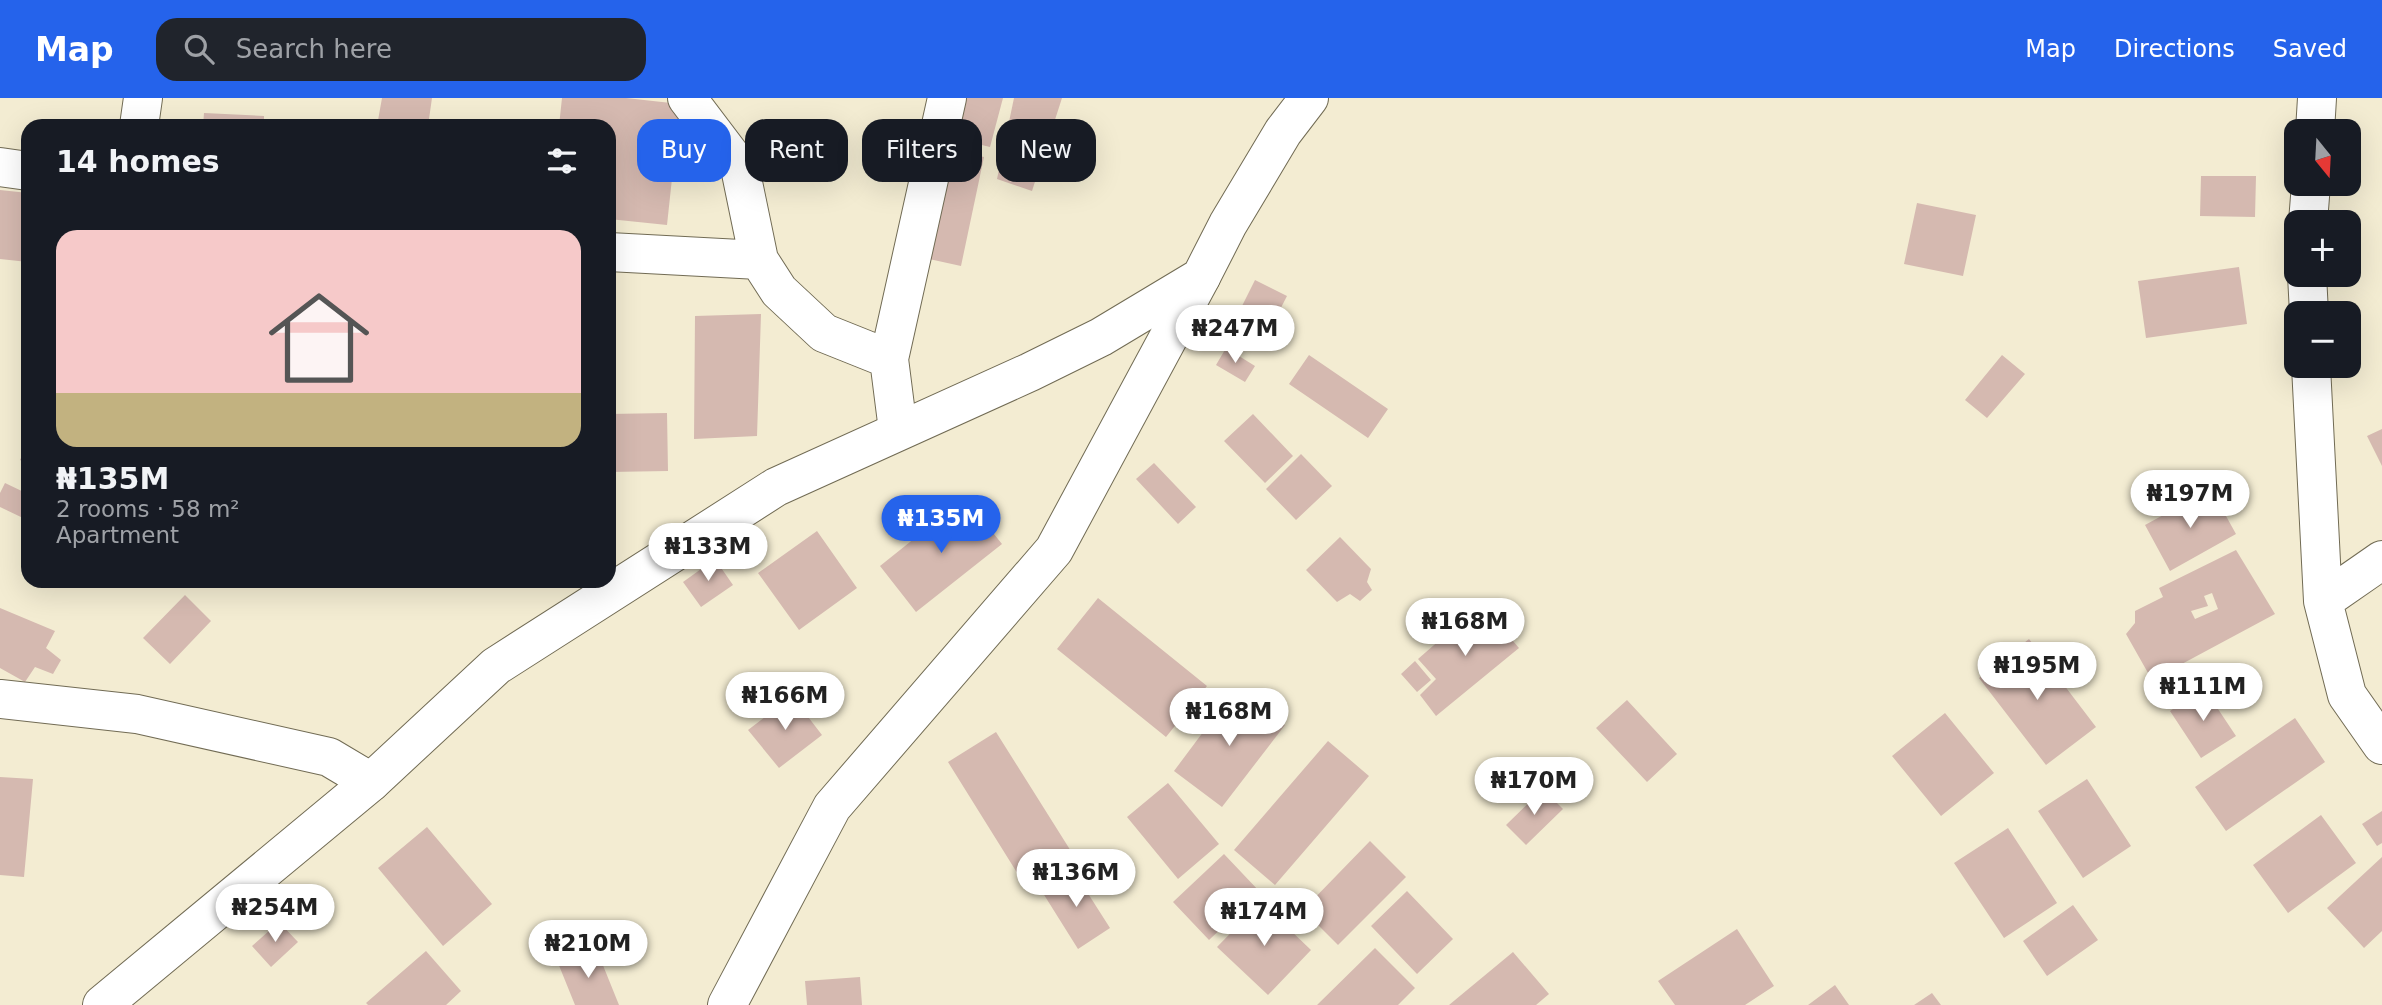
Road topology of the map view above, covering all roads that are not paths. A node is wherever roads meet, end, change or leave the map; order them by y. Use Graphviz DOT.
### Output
graph roads {
  1 [pos="143,98"];
  2 [pos="687,98"];
  3 [pos="947,98"];
  4 [pos="1308,98"];
  5 [pos="2317,98"];
  6 [pos="140,119"];
  7 [pos="2316,119"];
  8 [pos="0,167"];
  9 [pos="21,170"];
  10 [pos="616,252"];
  11 [pos="759,260"];
  12 [pos="1201,277"];
  13 [pos="889,359"];
  14 [pos="2312,378"];
  15 [pos="898,430"];
  16 [pos="2382,560"];
  17 [pos="2323,601"];
  18 [pos="0,699"];
  19 [pos="2382,746"];
  20 [pos="371,782"];
  21 [pos="102,1005"];
  22 [pos="727,1005"];
  1 -- 6 [label="street"];
  2 -- 11 [label="street"];
  3 -- 13 [label="street"];
  4 -- 12 [label="street"];
  5 -- 7 [label="street"];
  8 -- 9 [label="street"];
  10 -- 11 [label="street"];
  11 -- 13 [label="street"];
  12 -- 15 [label="street"];
  12 -- 22 [label="street"];
  13 -- 15 [label="street"];
  14 -- 17 [label="street"];
  15 -- 20 [label="street"];
  16 -- 17 [label="street"];
  17 -- 19 [label="street"];
  18 -- 20 [label="street"];
  20 -- 21 [label="street"];
}
